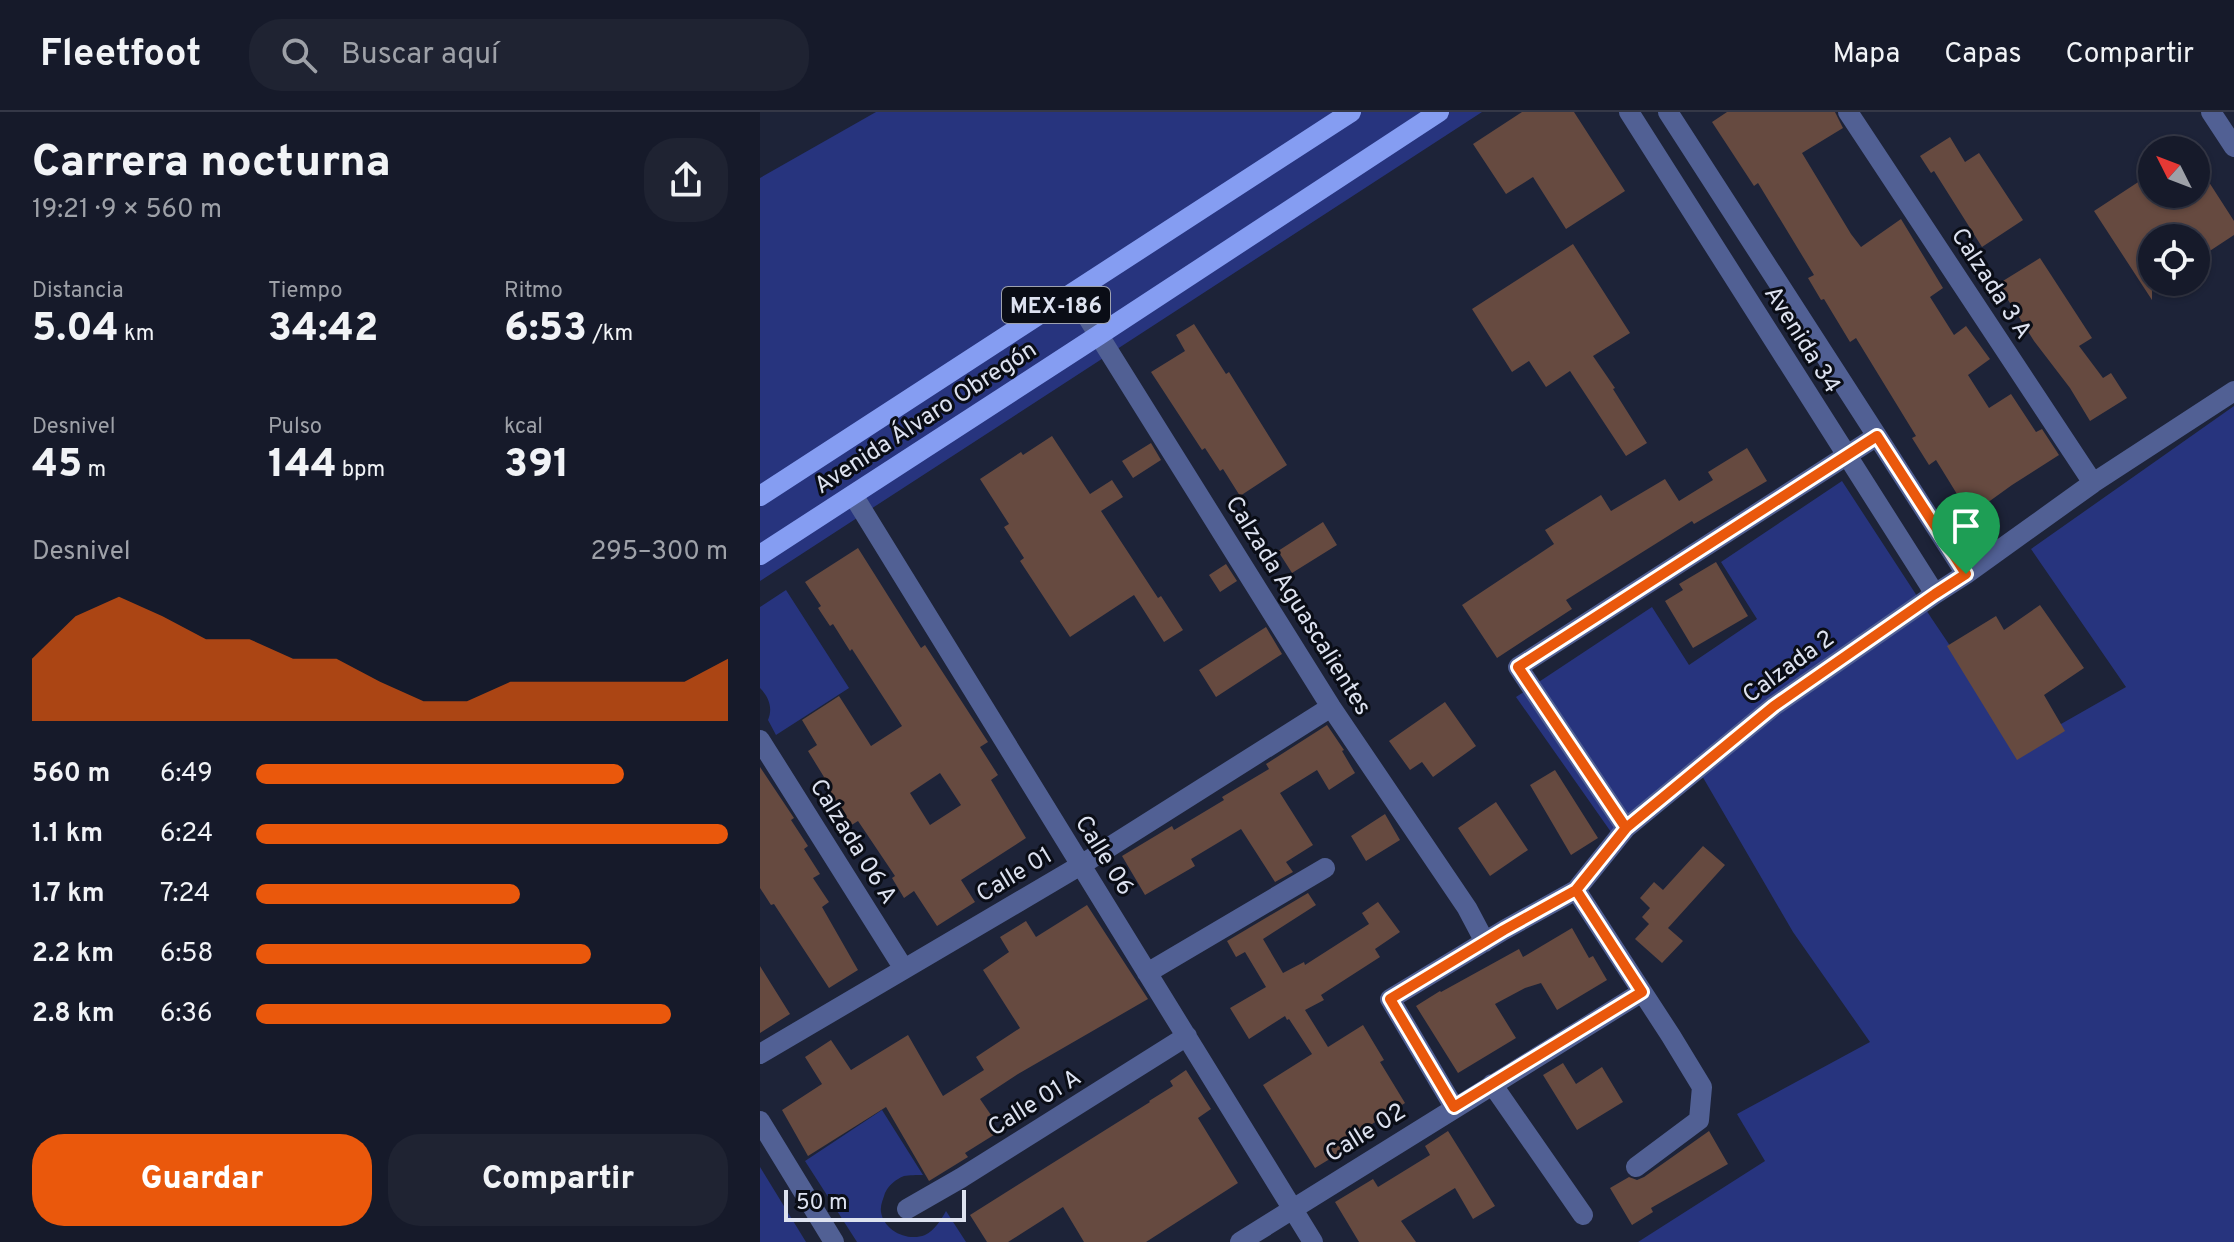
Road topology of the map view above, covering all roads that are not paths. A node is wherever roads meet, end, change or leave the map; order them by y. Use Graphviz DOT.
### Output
graph roads {
  1 [pos="1351,112"];
  2 [pos="1439,112"];
  3 [pos="1629,112"];
  4 [pos="1668,112"];
  5 [pos="1848,112"];
  6 [pos="2211,112"];
  7 [pos="2234,147"];
  8 [pos="1710,177"];
  9 [pos="1681,195"];
  10 [pos="1073,294"];
  11 [pos="1099,335"];
  12 [pos="2234,391"];
  13 [pos="1877,436"];
  14 [pos="1847,456"];
  15 [pos="2093,483"];
  16 [pos="853,495"];
  17 [pos="760,496"];
  18 [pos="760,555"];
  19 [pos="1966,574"];
  20 [pos="1935,594"];
  21 [pos="1331,707"];
  22 [pos="760,740"];
  23 [pos="1626,828"];
  24 [pos="1081,865"];
  25 [pos="1325,868"];
  26 [pos="1576,890"];
  27 [pos="1485,942"];
  28 [pos="904,969"];
  29 [pos="1147,973"];
  30 [pos="1642,992"];
  31 [pos="1187,1036"];
  32 [pos="760,1054"];
  33 [pos="1492,1084"];
  34 [pos="1454,1107"];
  35 [pos="760,1121"];
  36 [pos="1636,1167"];
  37 [pos="907,1209"];
  38 [pos="1293,1209"];
  39 [pos="1583,1215"];
  40 [pos="834,1242"];
  41 [pos="1240,1242"];
  42 [pos="1313,1242"];
  1 -- 10 [label="main road, Avenida Álvaro Obregón / MEX-186"];
  2 -- 11 [label="main road, Avenida Álvaro Obregón / MEX-186"];
  3 -- 9 [label="street, Avenida 34"];
  4 -- 8 [label="street, Avenida 34"];
  5 -- 15 [label="street, Calzada 3 A"];
  6 -- 7 [label="street"];
  8 -- 9 [label="street"];
  8 -- 13 [label="street, Avenida 34"];
  9 -- 14 [label="street, Avenida 34"];
  10 -- 11 [label="street, Calzada Aguascalientes"];
  10 -- 17 [label="main road, Avenida Álvaro Obregón / MEX-186"];
  11 -- 16 [label="main road, Avenida Álvaro Obregón / MEX-186"];
  11 -- 21 [label="street, Calzada Aguascalientes"];
  12 -- 15 [label="street, Calzada 2"];
  13 -- 14 [label="street"];
  13 -- 19 [label="street, Avenida 34"];
  14 -- 20 [label="street, Avenida 34"];
  14 -- 23 [label="street"];
  15 -- 19 [label="street, Calzada 2"];
  16 -- 18 [label="main road, Avenida Álvaro Obregón / MEX-186"];
  16 -- 24 [label="street, Calle 06"];
  19 -- 20 [label="street, Calzada 2"];
  20 -- 23 [label="street, Calzada 2"];
  21 -- 24 [label="street, Calle 01"];
  21 -- 27 [label="street, Calzada Aguascalientes"];
  22 -- 28 [label="street, Calzada 06 A"];
  23 -- 26 [label="street, Calzada 2"];
  24 -- 28 [label="street, Calle 01"];
  24 -- 29 [label="street, Calle 06"];
  25 -- 29 [label="street"];
  26 -- 27 [label="street, Calzada 2"];
  26 -- 30 [label="street"];
  27 -- 34 [label="street, Calzada 2"];
  28 -- 32 [label="street, Calle 01"];
  29 -- 31 [label="street, Calle 06"];
  30 -- 33 [label="street, Calle 02"];
  30 -- 36 [label="street"];
  31 -- 37 [label="street, Calle 01 A"];
  31 -- 38 [label="street, Calle 06"];
  33 -- 34 [label="street, Calle 02"];
  33 -- 39 [label="street"];
  34 -- 38 [label="street, Calle 02"];
  35 -- 40 [label="street"];
  38 -- 41 [label="street, Calle 02"];
  38 -- 42 [label="street, Calle 06"];
}
